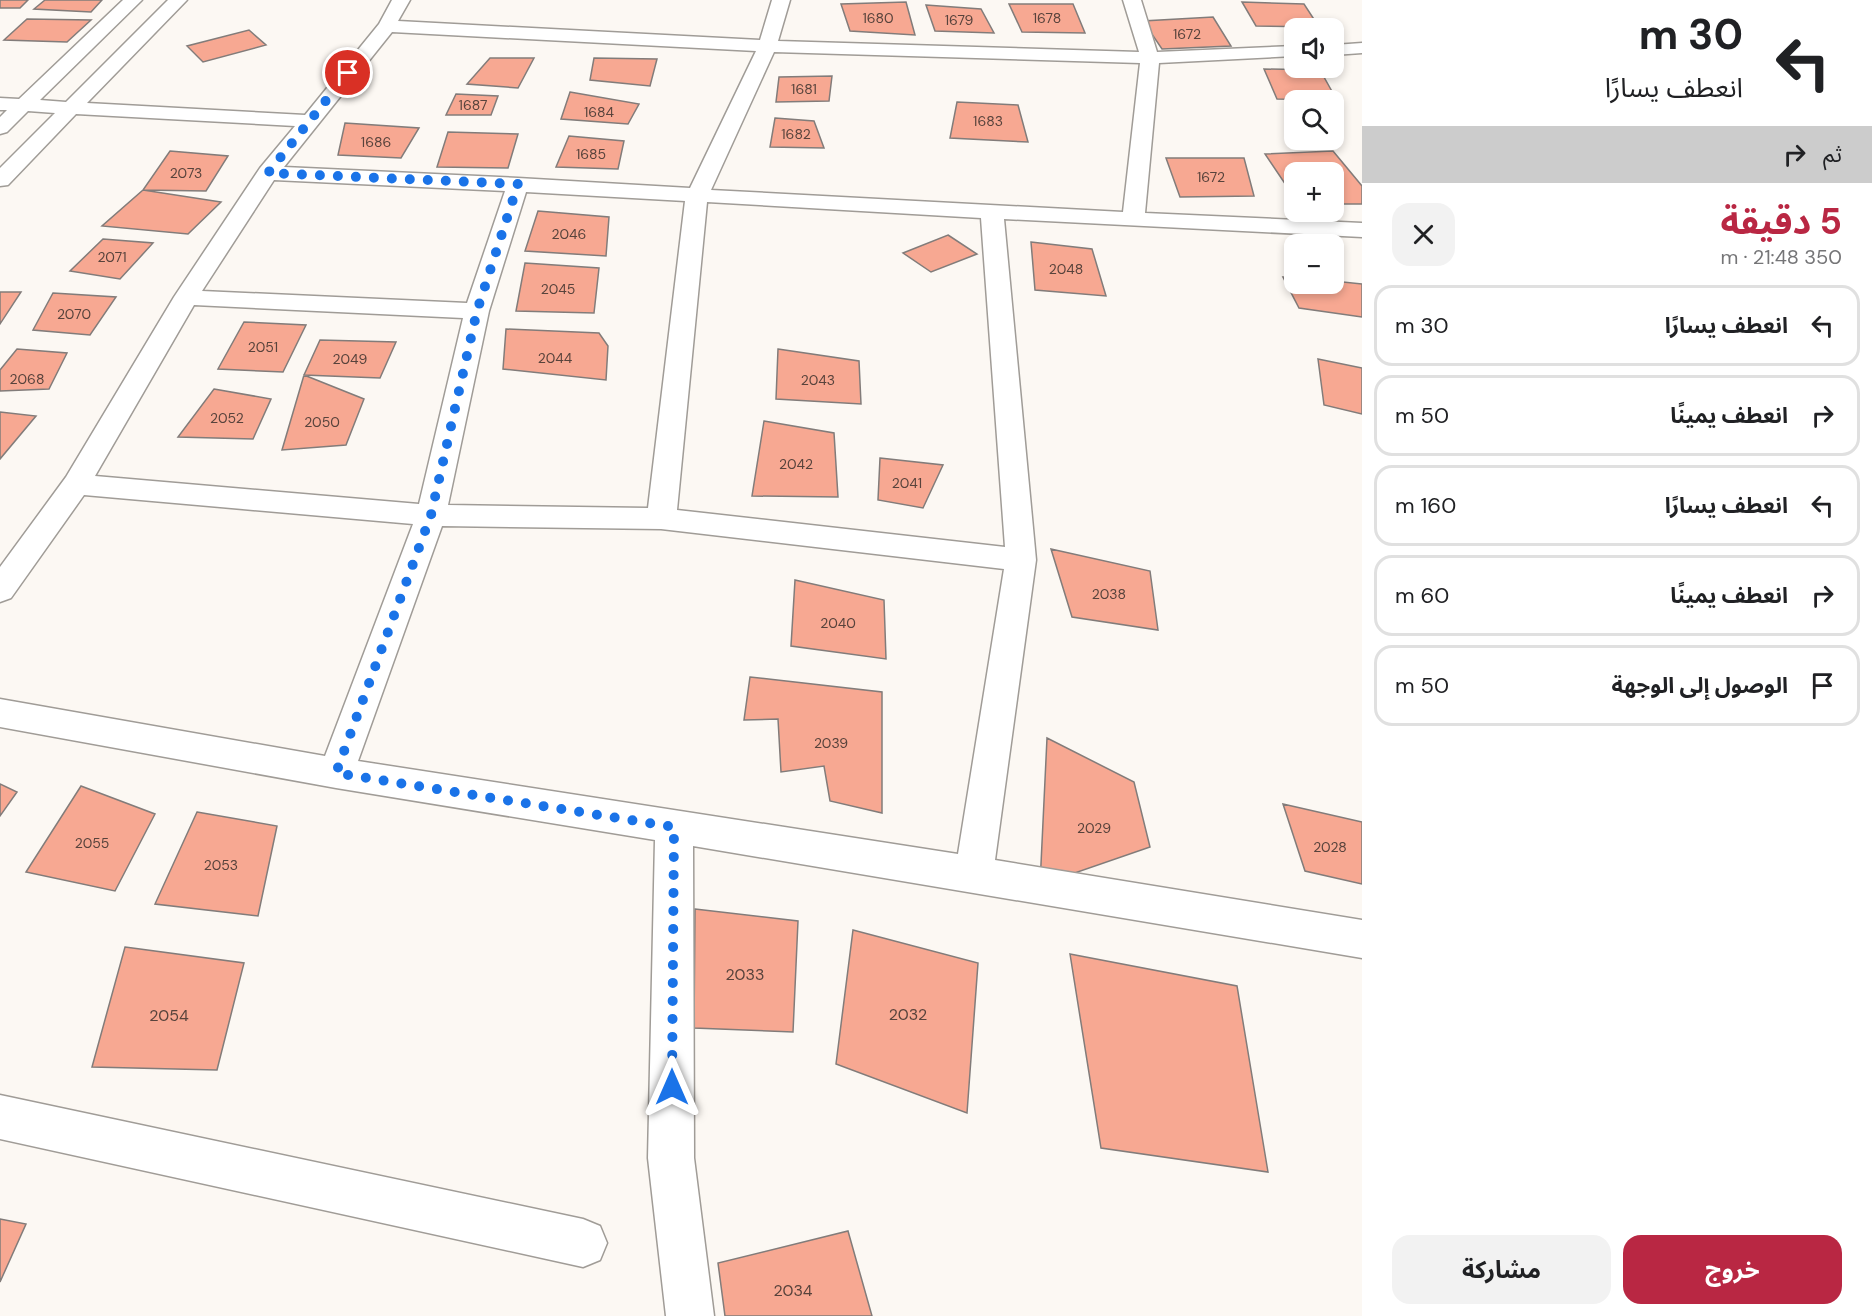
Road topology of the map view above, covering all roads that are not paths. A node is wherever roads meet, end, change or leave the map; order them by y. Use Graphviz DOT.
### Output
graph roads {
  1 [pos="133,0"];
  2 [pos="178,0"];
  3 [pos="401,0"];
  4 [pos="781,0"];
  5 [pos="1132,0"];
  6 [pos="387,26"];
  7 [pos="767,45"];
  8 [pos="1362,48"];
  9 [pos="1344,49"];
  10 [pos="1284,51"];
  11 [pos="1150,58"];
  12 [pos="0,104"];
  13 [pos="23,106"];
  14 [pos="71,108"];
  15 [pos="310,121"];
  16 [pos="0,128"];
  17 [pos="268,173"];
  18 [pos="0,180"];
  19 [pos="518,184"];
  20 [pos="697,196"];
  21 [pos="992,212"];
  22 [pos="1132,220"];
  23 [pos="1362,230"];
  24 [pos="186,297"];
  25 [pos="477,311"];
  26 [pos="76,484"];
  27 [pos="431,515"];
  28 [pos="661,519"];
  29 [pos="1021,560"];
  30 [pos="0,590"];
  31 [pos="0,713"];
  32 [pos="336,773"];
  33 [pos="674,827"];
  34 [pos="974,874"];
  35 [pos="1362,939"];
  36 [pos="0,1117"];
  37 [pos="583,1243"];
  38 [pos="690,1316"];
  1 -- 13 [label="street"];
  2 -- 14 [label="street"];
  3 -- 6 [label="street"];
  4 -- 7 [label="street"];
  5 -- 11 [label="street"];
  6 -- 7 [label="street"];
  6 -- 15 [label="street"];
  7 -- 11 [label="street"];
  7 -- 20 [label="street"];
  8 -- 9 [label="street"];
  10 -- 11 [label="street"];
  11 -- 22 [label="street"];
  12 -- 13 [label="street"];
  13 -- 14 [label="street"];
  13 -- 16 [label="street"];
  14 -- 15 [label="street"];
  14 -- 18 [label="street"];
  15 -- 17 [label="street"];
  17 -- 19 [label="street"];
  17 -- 24 [label="street"];
  19 -- 20 [label="street"];
  19 -- 25 [label="street"];
  20 -- 21 [label="street"];
  20 -- 28 [label="street"];
  21 -- 22 [label="street"];
  21 -- 29 [label="street"];
  22 -- 23 [label="street"];
  24 -- 25 [label="street"];
  24 -- 26 [label="street"];
  25 -- 27 [label="street"];
  26 -- 27 [label="street"];
  26 -- 30 [label="street"];
  27 -- 28 [label="street"];
  27 -- 32 [label="street"];
  28 -- 29 [label="street"];
  29 -- 34 [label="street"];
  31 -- 32 [label="street"];
  32 -- 33 [label="street"];
  33 -- 34 [label="street"];
  33 -- 38 [label="street"];
  34 -- 35 [label="street"];
  36 -- 37 [label="street"];
}
